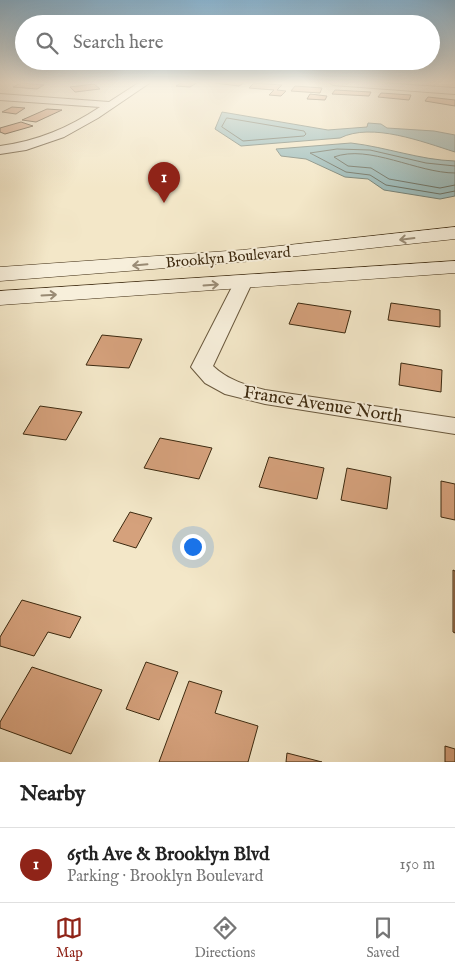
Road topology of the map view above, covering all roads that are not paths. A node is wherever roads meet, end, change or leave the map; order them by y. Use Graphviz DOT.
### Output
graph roads {
  1 [pos="89,118"];
  2 [pos="0,150"];
  3 [pos="455,234"];
  4 [pos="455,267"];
  5 [pos="0,274"];
  6 [pos="243,283"];
  7 [pos="0,298"];
  8 [pos="455,426"];
  1 -- 2 [label="street"];
  3 -- 5 [label="main road, Brooklyn Boulevard, one-way"];
  4 -- 6 [label="main road, Brooklyn Boulevard"];
  7 -- 6 [label="main road, Brooklyn Boulevard, one-way"];
  6 -- 8 [label="street, France Avenue North"];
}
